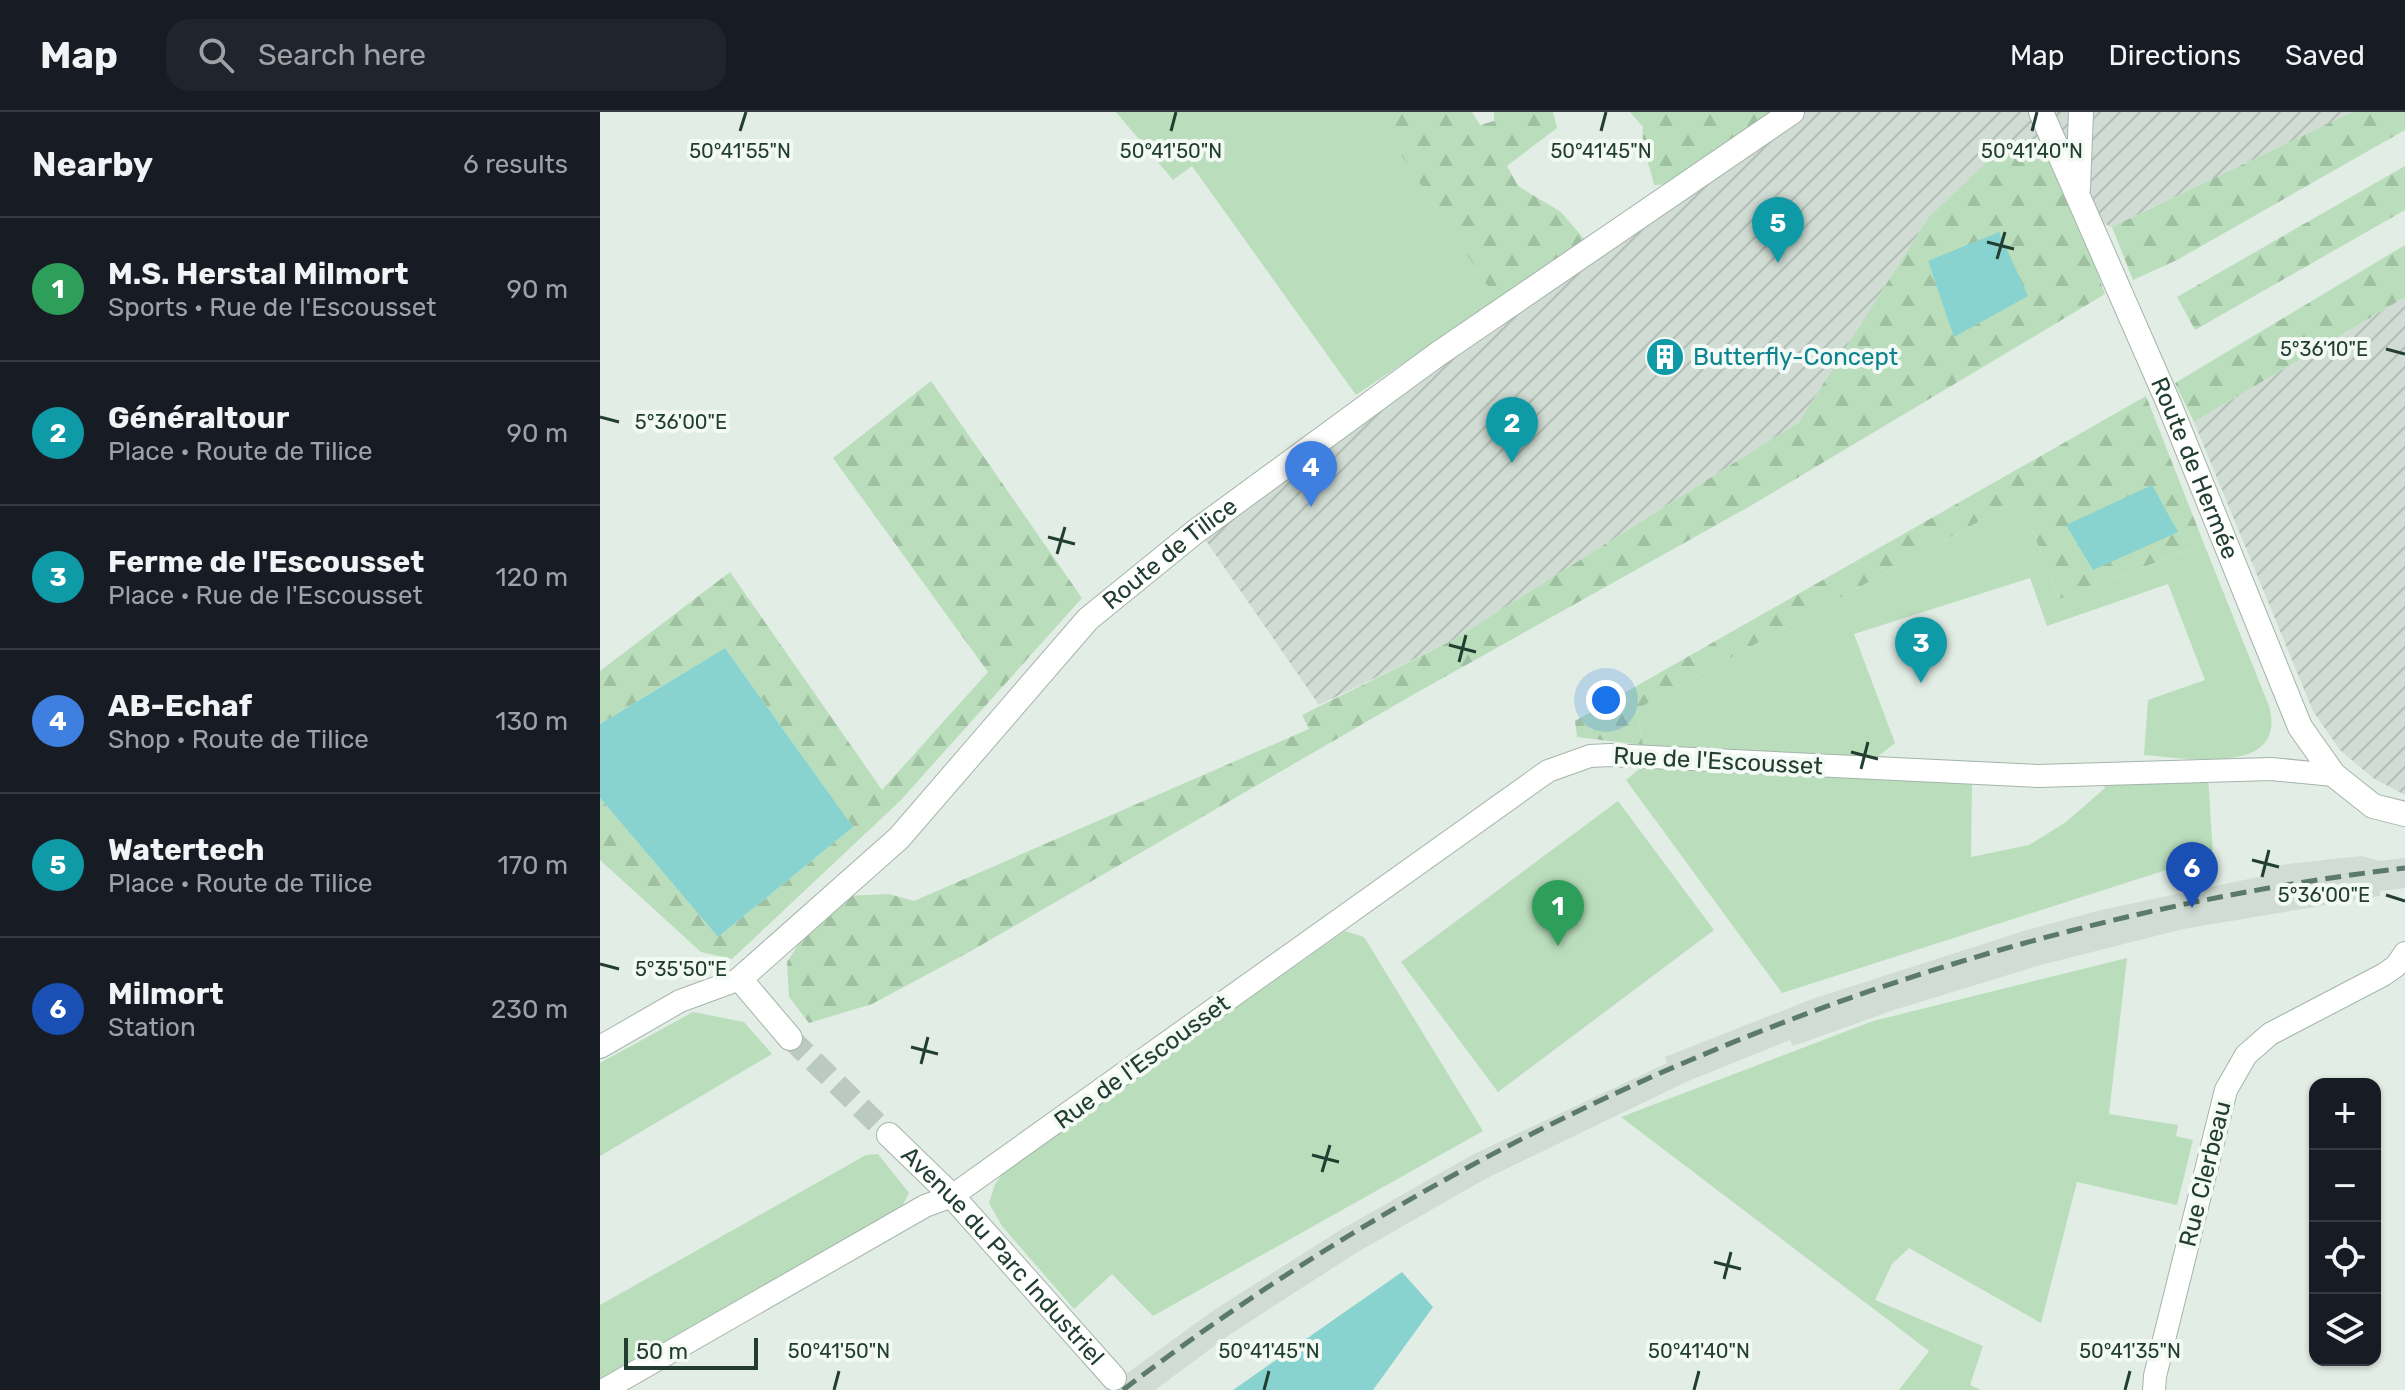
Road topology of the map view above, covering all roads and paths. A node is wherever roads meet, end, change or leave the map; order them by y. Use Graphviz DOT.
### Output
graph roads {
  1 [pos="1792,112"];
  2 [pos="2041,112"];
  3 [pos="2081,112"];
  4 [pos="2077,194"];
  5 [pos="2334,775"];
  6 [pos="2405,814"];
  7 [pos="2405,953"];
  8 [pos="740,979"];
  9 [pos="790,1038"];
  10 [pos="600,1047"];
  11 [pos="889,1135"];
  12 [pos="952,1196"];
  13 [pos="1114,1378"];
  14 [pos="604,1390"];
  15 [pos="2154,1390"];
  1 -- 8 [label="street, Route de Tilice"];
  2 -- 4 [label="street, Route de Hermée"];
  3 -- 4 [label="street"];
  4 -- 5 [label="street, Route de Hermée"];
  5 -- 6 [label="street, Route de Hermée"];
  5 -- 12 [label="street, Rue de l'Escousset"];
  7 -- 15 [label="street, Rue Clerbeau"];
  8 -- 9 [label="street"];
  8 -- 10 [label="street, Route de Tilice"];
  11 -- 12 [label="street, Avenue du Parc Industriel"];
  12 -- 13 [label="street, Avenue du Parc Industriel"];
  12 -- 14 [label="street, Rue de l'Escousset"];
}
